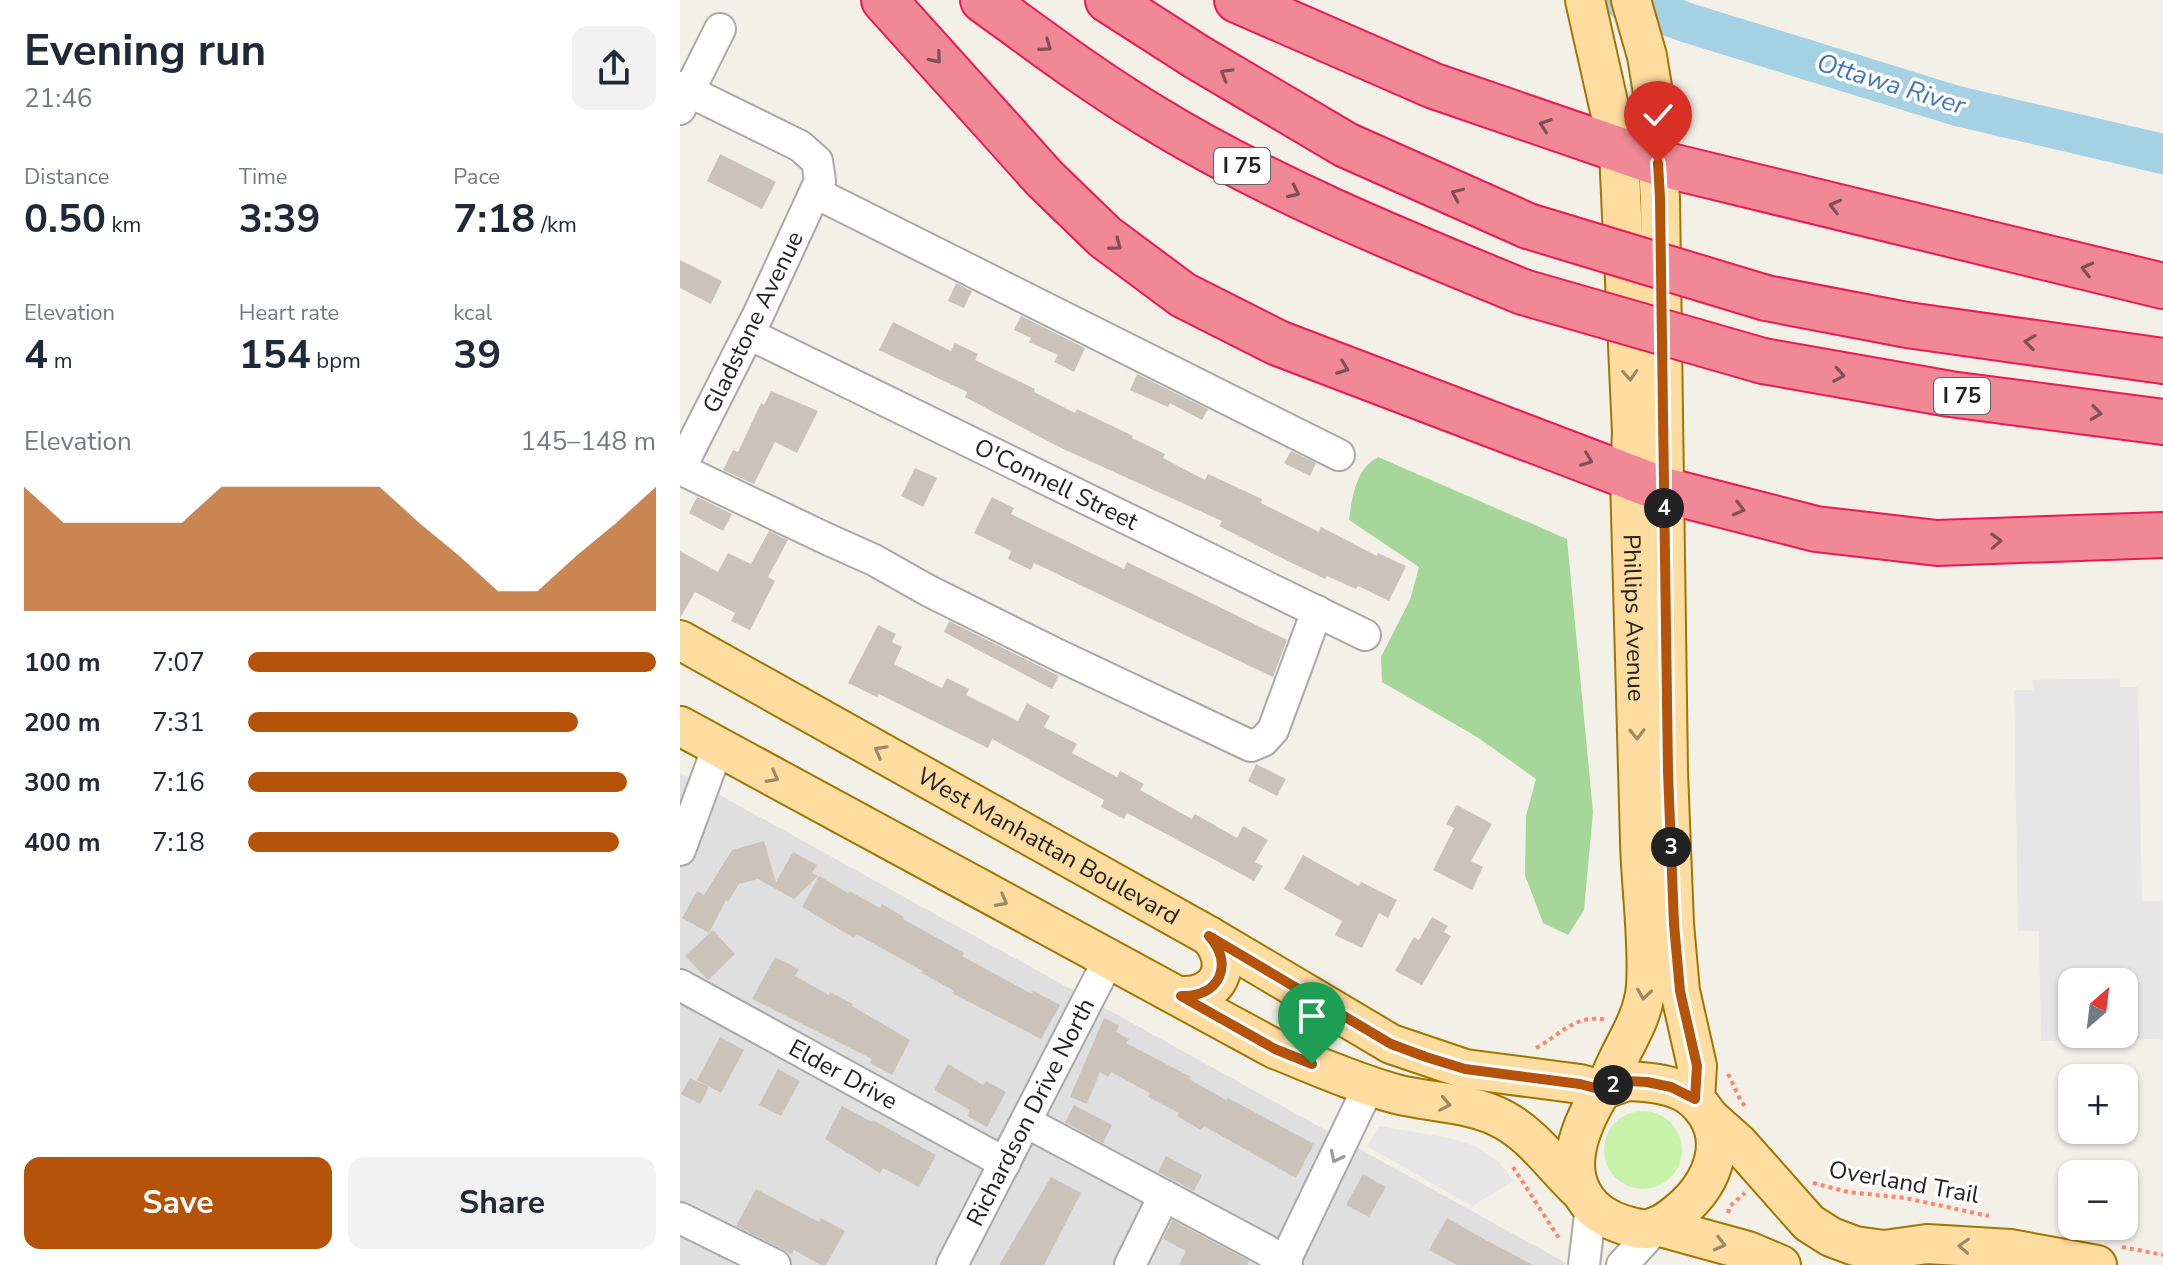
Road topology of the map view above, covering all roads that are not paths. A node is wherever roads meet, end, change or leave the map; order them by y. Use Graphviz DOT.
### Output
graph roads {
  1 [pos="884,0"];
  2 [pos="983,0"];
  3 [pos="1108,0"];
  4 [pos="1237,0"];
  5 [pos="1585,0"];
  6 [pos="1631,0"];
  7 [pos="720,29"];
  8 [pos="683,95"];
  9 [pos="1646,170"];
  10 [pos="818,182"];
  11 [pos="2163,286"];
  12 [pos="749,334"];
  13 [pos="2163,361"];
  14 [pos="2163,422"];
  15 [pos="1339,455"];
  16 [pos="680,469"];
  17 [pos="1647,483"];
  18 [pos="2163,535"];
  19 [pos="1317,611"];
  20 [pos="1365,635"];
  21 [pos="680,640"];
  22 [pos="680,726"];
  23 [pos="718,747"];
  24 [pos="680,850"];
  25 [pos="1209,936"];
  26 [pos="1109,959"];
  27 [pos="680,985"];
  28 [pos="1181,996"];
  29 [pos="1369,1086"];
  30 [pos="1604,1088"];
  31 [pos="1703,1109"];
  32 [pos="1026,1122"];
  33 [pos="1005,1163"];
  34 [pos="1164,1196"];
  35 [pos="1586,1199"];
  36 [pos="680,1218"];
  37 [pos="1654,1228"];
  38 [pos="2007,1244"];
  39 [pos="1574,1255"];
  40 [pos="2106,1255"];
  41 [pos="1285,1264"];
  42 [pos="775,1265"];
  43 [pos="952,1265"];
  44 [pos="1130,1265"];
  45 [pos="1622,1265"];
  46 [pos="1781,1265"];
  1 -- 17 [label="highway, one-way"];
  2 -- 14 [label="highway, I 75, one-way, bridge"];
  13 -- 3 [label="highway, one-way, bridge"];
  9 -- 4 [label="highway, one-way"];
  5 -- 9 [label="main road, Phillips Avenue"];
  6 -- 9 [label="main road, Phillips Avenue"];
  7 -- 8 [label="street"];
  8 -- 10 [label="street"];
  11 -- 9 [label="highway, one-way"];
  9 -- 17 [label="main road"];
  9 -- 17 [label="main road, Phillips Avenue, one-way"];
  10 -- 12 [label="street, Gladstone Avenue"];
  10 -- 15 [label="street"];
  12 -- 16 [label="street, Gladstone Avenue"];
  12 -- 19 [label="street, O'Connell Street"];
  16 -- 19 [label="street"];
  17 -- 18 [label="highway, one-way"];
  17 -- 30 [label="main road, Phillips Avenue, one-way"];
  17 -- 31 [label="main road"];
  19 -- 20 [label="street, O'Connell Street"];
  25 -- 21 [label="main road, West Manhattan Boulevard, one-way"];
  22 -- 23 [label="main road"];
  23 -- 24 [label="street"];
  23 -- 26 [label="main road, one-way"];
  25 -- 28 [label="main road"];
  25 -- 30 [label="main road, West Manhattan Boulevard"];
  26 -- 28 [label="main road"];
  26 -- 32 [label="street, Richardson Drive North"];
  27 -- 33 [label="street, Elder Drive"];
  28 -- 29 [label="main road"];
  29 -- 35 [label="main road, one-way"];
  29 -- 41 [label="street, one-way"];
  30 -- 31 [label="main road"];
  30 -- 35 [label="main road"];
  31 -- 37 [label="main road"];
  38 -- 31 [label="main road, one-way"];
  32 -- 33 [label="street, Richardson Drive North"];
  32 -- 34 [label="street"];
  33 -- 43 [label="street, Richardson Drive North"];
  34 -- 41 [label="street"];
  34 -- 44 [label="street"];
  35 -- 37 [label="main road"];
  35 -- 39 [label="street"];
  36 -- 42 [label="street"];
  37 -- 45 [label="street"];
  37 -- 46 [label="main road, one-way"];
  38 -- 40 [label="main road"];
}
